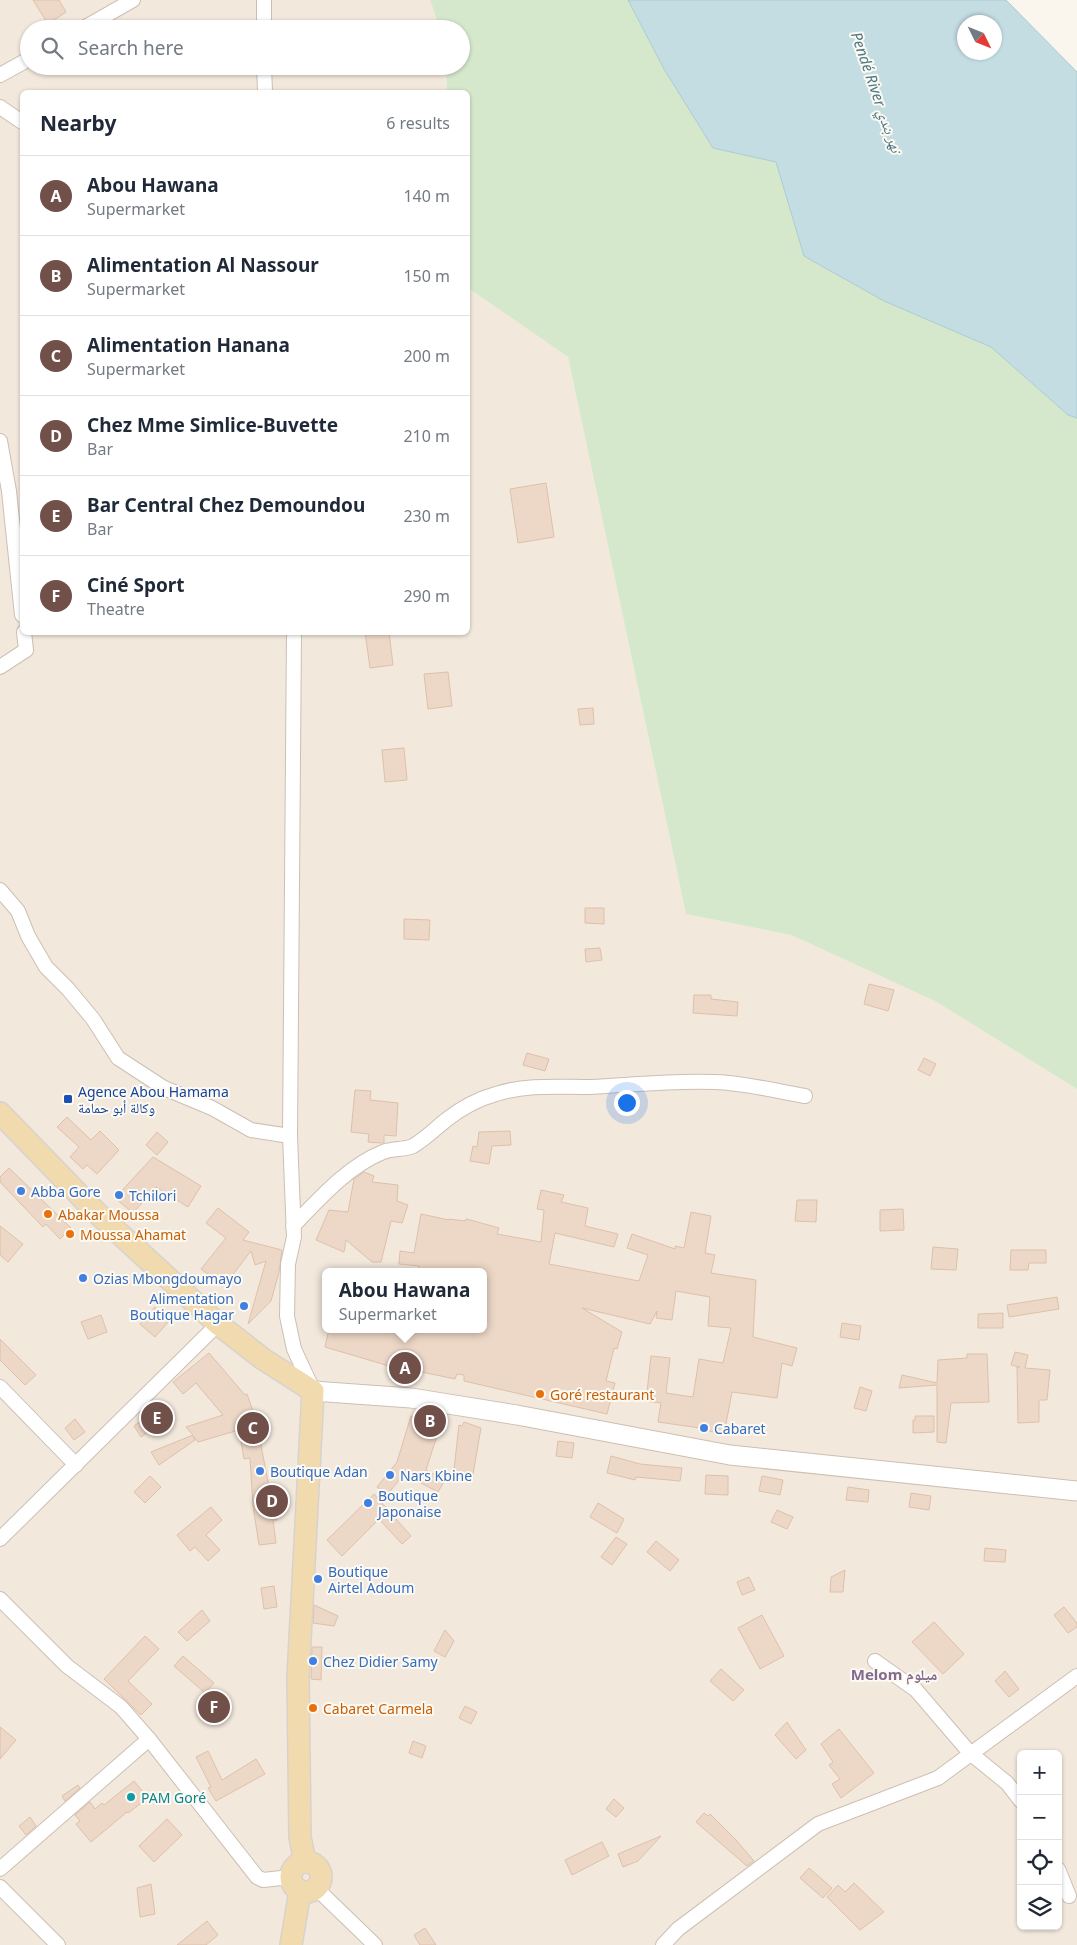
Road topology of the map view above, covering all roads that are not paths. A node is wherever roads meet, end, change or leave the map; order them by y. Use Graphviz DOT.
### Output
graph roads {
  1 [pos="133,0"];
  2 [pos="264,0"];
  3 [pos="98,20"];
  4 [pos="264,20"];
  5 [pos="20,64"];
  6 [pos="264,75"];
  7 [pos="0,76"];
  8 [pos="265,90"];
  9 [pos="0,107"];
  10 [pos="20,121"];
  11 [pos="0,442"];
  12 [pos="20,596"];
  13 [pos="24,635"];
  14 [pos="294,635"];
  15 [pos="0,667"];
  16 [pos="0,890"];
  17 [pos="805,1096"];
  18 [pos="0,1113"];
  19 [pos="290,1136"];
  20 [pos="293,1226"];
  21 [pos="218,1324"];
  22 [pos="0,1387"];
  23 [pos="313,1391"];
  24 [pos="76,1465"];
  25 [pos="1077,1490"];
  26 [pos="0,1540"];
  27 [pos="0,1599"];
  28 [pos="876,1661"];
  29 [pos="1077,1676"];
  30 [pos="150,1739"];
  31 [pos="970,1753"];
  32 [pos="1017,1795"];
  33 [pos="0,1869"];
  34 [pos="1062,1879"];
  35 [pos="302,1885"];
  36 [pos="0,1887"];
  37 [pos="1069,1896"];
  38 [pos="58,1945"];
  39 [pos="291,1945"];
  40 [pos="375,1945"];
  41 [pos="662,1945"];
  1 -- 3 [label="street"];
  2 -- 4 [label="street"];
  5 -- 7 [label="street"];
  6 -- 8 [label="street"];
  9 -- 10 [label="street"];
  11 -- 12 [label="street"];
  13 -- 15 [label="street"];
  14 -- 19 [label="street"];
  16 -- 19 [label="street"];
  17 -- 20 [label="street"];
  18 -- 21 [label="main road"];
  19 -- 20 [label="street"];
  20 -- 23 [label="street"];
  21 -- 23 [label="main road"];
  21 -- 24 [label="street"];
  22 -- 24 [label="street"];
  23 -- 25 [label="main road"];
  23 -- 35 [label="main road"];
  24 -- 26 [label="street"];
  27 -- 30 [label="street"];
  28 -- 31 [label="street"];
  29 -- 31 [label="street"];
  30 -- 33 [label="street"];
  30 -- 35 [label="street"];
  31 -- 32 [label="street"];
  31 -- 41 [label="street"];
  34 -- 37 [label="street"];
  35 -- 39 [label="main road"];
  35 -- 40 [label="street"];
  36 -- 38 [label="street"];
}
